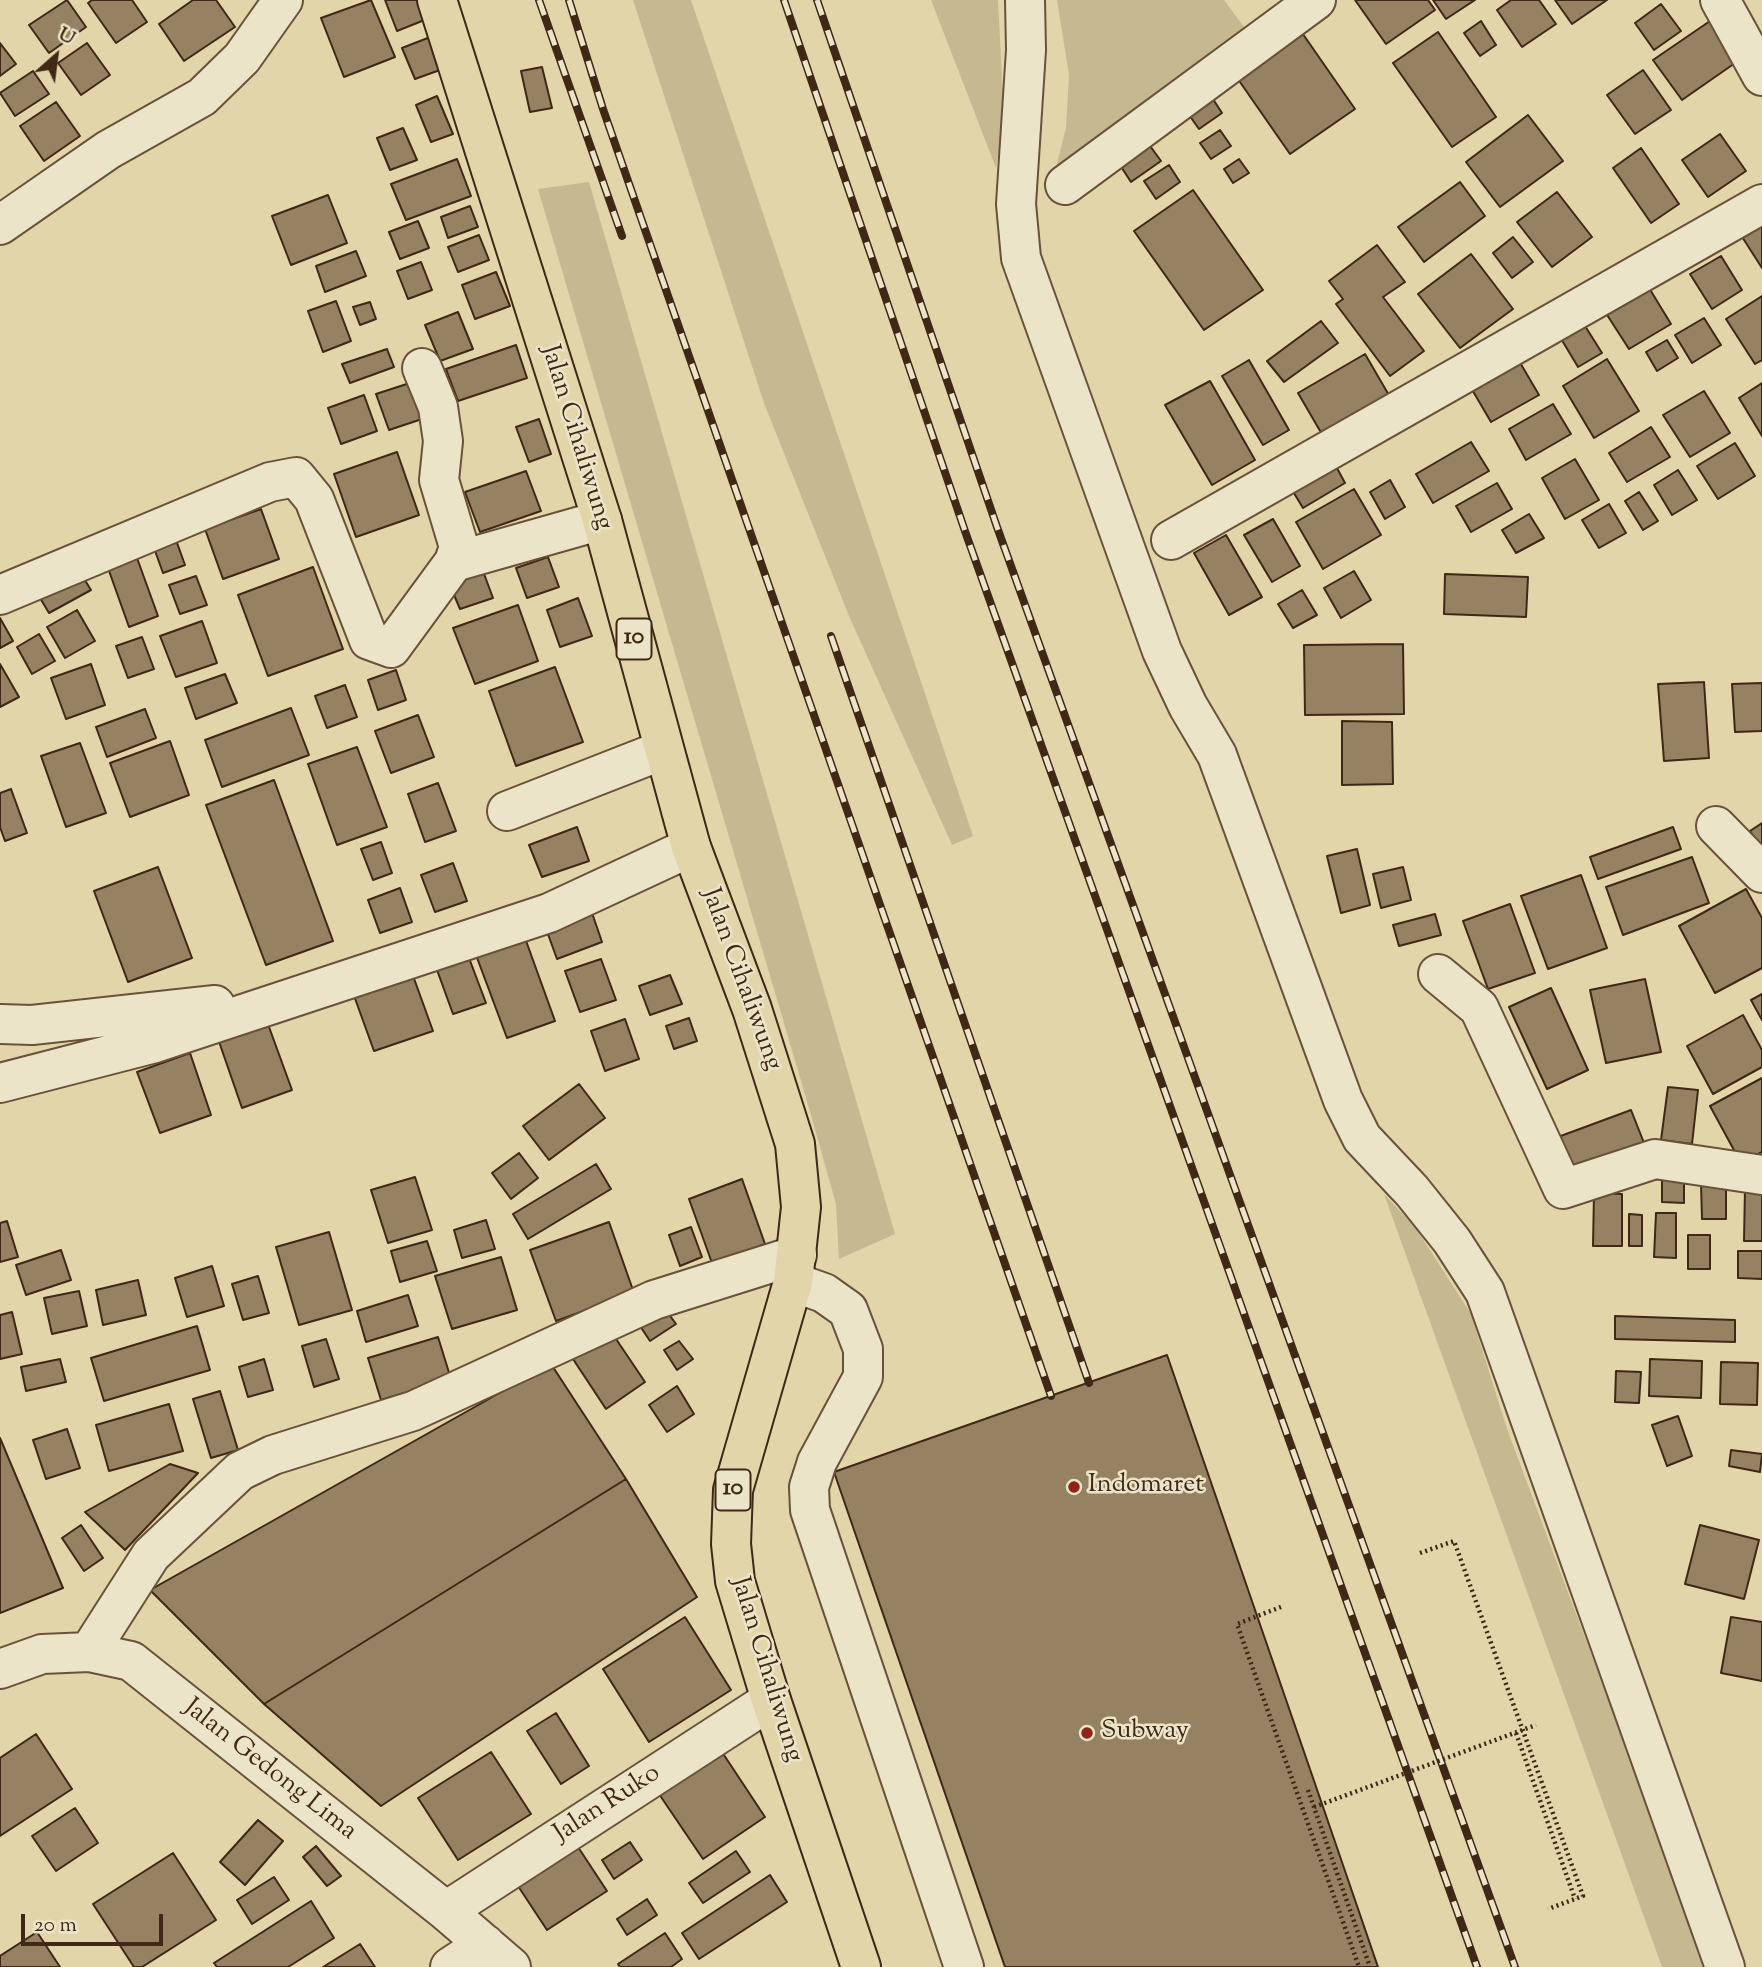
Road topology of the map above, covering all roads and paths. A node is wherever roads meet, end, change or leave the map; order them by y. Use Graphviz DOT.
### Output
graph roads {
  1 [pos="283,0"];
  2 [pos="437,0"];
  3 [pos="1024,0"];
  4 [pos="1316,0"];
  5 [pos="1720,0"];
  6 [pos="1762,76"];
  7 [pos="1065,185"];
  8 [pos="1762,204"];
  9 [pos="0,225"];
  10 [pos="422,368"];
  11 [pos="603,520"];
  12 [pos="1171,540"];
  13 [pos="454,562"];
  14 [pos="0,595"];
  15 [pos="663,750"];
  16 [pos="507,811"];
  17 [pos="1716,826"];
  18 [pos="691,847"];
  19 [pos="1762,873"];
  20 [pos="1438,974"];
  21 [pos="266,1007"];
  22 [pos="0,1024"];
  23 [pos="0,1083"];
  24 [pos="1762,1175"];
  25 [pos="795,1269"];
  26 [pos="1420,1553"];
  27 [pos="1281,1607"];
  28 [pos="89,1653"];
  29 [pos="0,1669"];
  30 [pos="771,1700"];
  31 [pos="1536,1726"];
  32 [pos="1523,1730"];
  33 [pos="1516,1733"];
  34 [pos="1308,1790"];
  35 [pos="1314,1807"];
  36 [pos="1305,1811"];
  37 [pos="1576,1899"];
  38 [pos="1548,1909"];
  39 [pos="446,1911"];
  40 [pos="498,1956"];
  41 [pos="450,1967"];
  42 [pos="862,1967"];
  43 [pos="964,1967"];
  44 [pos="1359,1967"];
  45 [pos="1370,1967"];
  46 [pos="1725,1967"];
  1 -- 9 [label="street"];
  2 -- 11 [label="highway, Jalan Cihaliwung / 10"];
  3 -- 46 [label="street"];
  4 -- 7 [label="street"];
  5 -- 6 [label="street"];
  8 -- 12 [label="street"];
  10 -- 13 [label="street"];
  11 -- 13 [label="street"];
  11 -- 15 [label="highway, Jalan Cihaliwung / 10"];
  13 -- 14 [label="street"];
  15 -- 16 [label="street"];
  15 -- 18 [label="highway, Jalan Cihaliwung / 10"];
  17 -- 19 [label="street"];
  18 -- 21 [label="street"];
  18 -- 25 [label="highway, Jalan Cihaliwung / 10"];
  20 -- 24 [label="street"];
  21 -- 22 [label="street"];
  21 -- 23 [label="street"];
  25 -- 28 [label="street"];
  25 -- 30 [label="highway, Jalan Cihaliwung / 10"];
  25 -- 43 [label="street"];
  26 -- 32 [label="path"];
  27 -- 36 [label="path"];
  28 -- 29 [label="street, Jalan Gedong Lima"];
  28 -- 39 [label="street, Jalan Gedong Lima"];
  30 -- 39 [label="street, Jalan Ruko"];
  30 -- 42 [label="highway, Jalan Cihaliwung / 10"];
  31 -- 32 [label="path, bridge"];
  32 -- 33 [label="path, bridge"];
  32 -- 37 [label="path"];
  33 -- 35 [label="path, bridge"];
  33 -- 37 [label="path"];
  34 -- 35 [label="path"];
  35 -- 36 [label="path, bridge"];
  35 -- 45 [label="path"];
  36 -- 44 [label="path"];
  37 -- 38 [label="path"];
  39 -- 40 [label="street, Jalan Gedong Lima"];
  40 -- 41 [label="street"];
}
